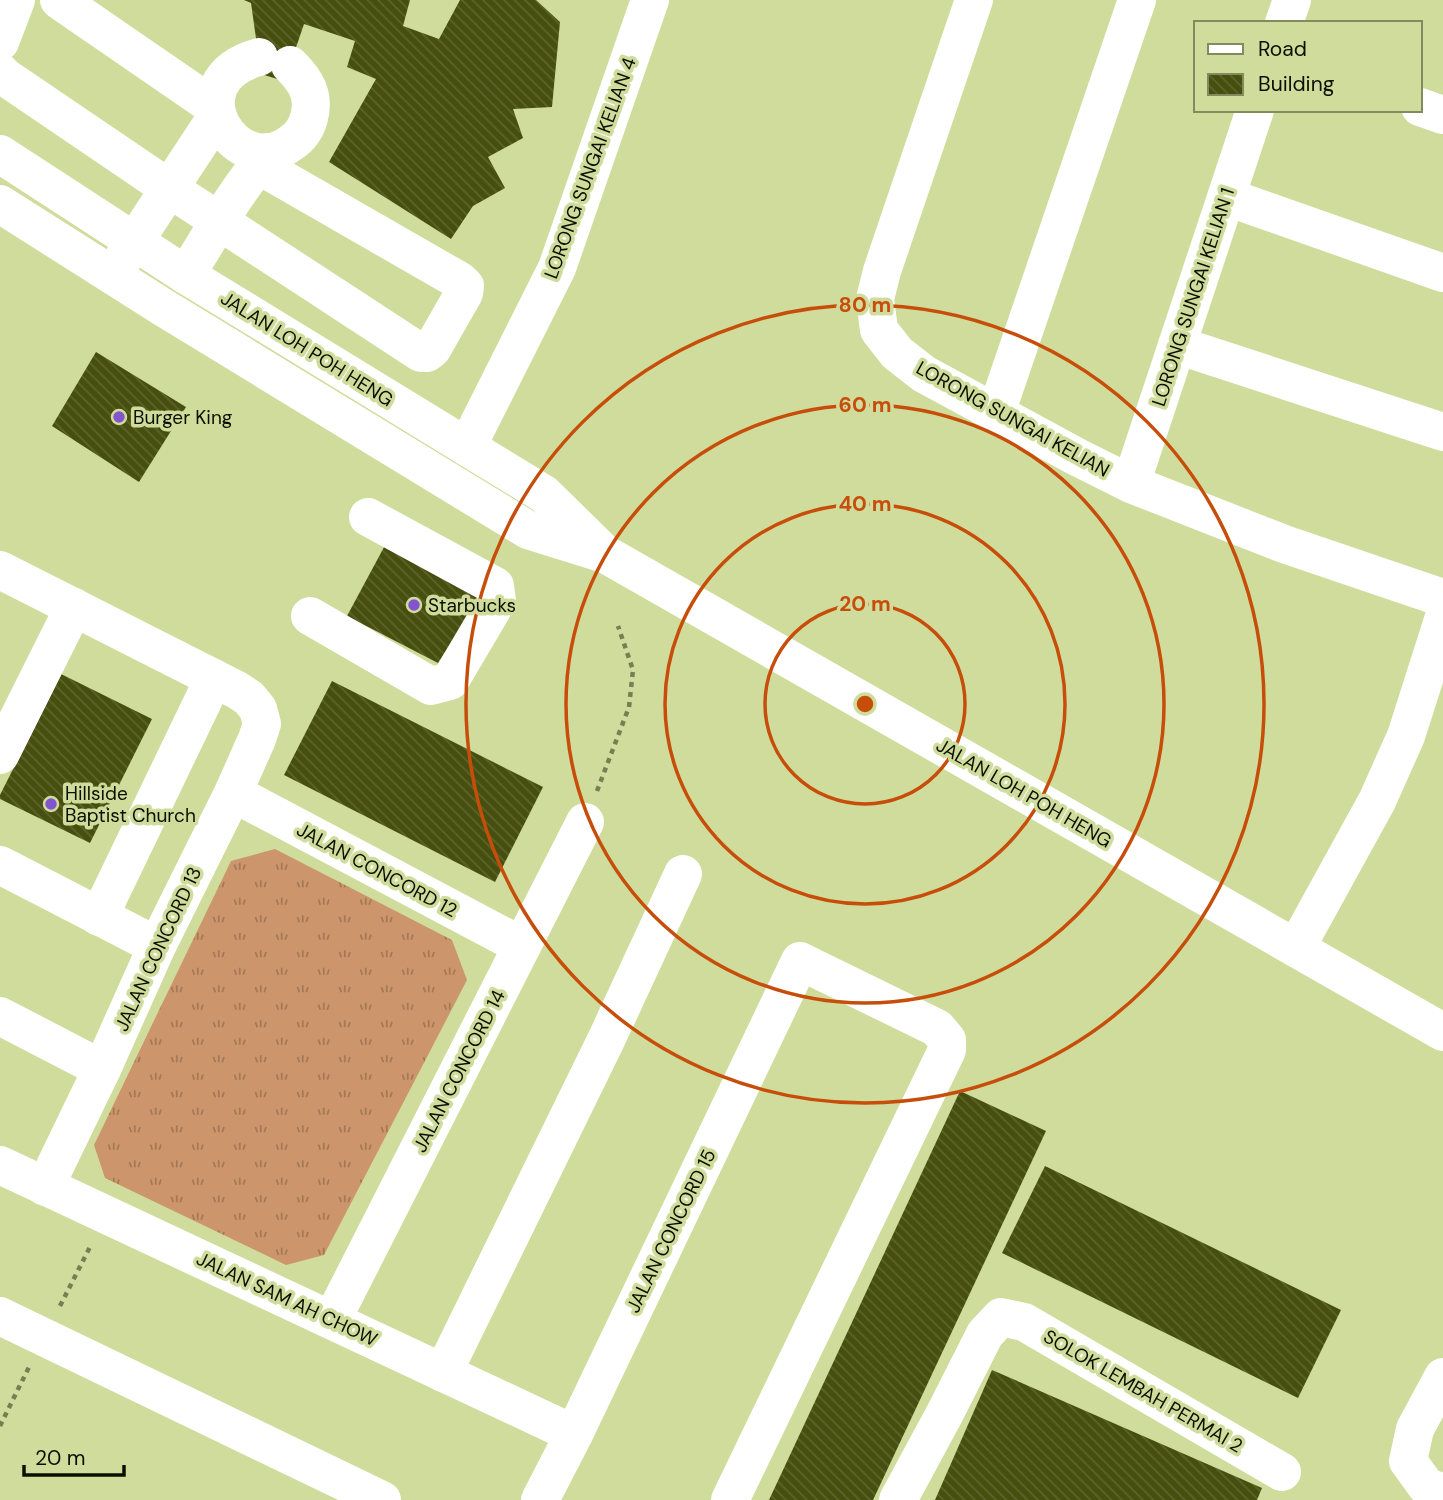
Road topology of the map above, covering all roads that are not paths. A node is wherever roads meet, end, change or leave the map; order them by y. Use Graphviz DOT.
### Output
graph roads {
  1 [pos="16,0"];
  2 [pos="59,0"];
  3 [pos="650,0"];
  4 [pos="974,0"];
  5 [pos="1138,0"];
  6 [pos="1292,0"];
  7 [pos="1285,21"];
  8 [pos="0,42"];
  9 [pos="0,72"];
  10 [pos="1422,108"];
  11 [pos="216,112"];
  12 [pos="1254,112"];
  13 [pos="1443,115"];
  14 [pos="0,154"];
  15 [pos="264,158"];
  16 [pos="170,189"];
  17 [pos="1227,197"];
  18 [pos="0,204"];
  19 [pos="220,221"];
  20 [pos="135,242"];
  21 [pos="1443,273"];
  22 [pos="112,275"];
  23 [pos="186,275"];
  24 [pos="1177,345"];
  25 [pos="996,413"];
  26 [pos="1443,432"];
  27 [pos="467,447"];
  28 [pos="1131,484"];
  29 [pos="368,517"];
  30 [pos="605,554"];
  31 [pos="0,570"];
  32 [pos="1443,597"];
  33 [pos="74,607"];
  34 [pos="310,616"];
  35 [pos="1443,620"];
  36 [pos="214,678"];
  37 [pos="5,732"];
  38 [pos="233,793"];
  39 [pos="586,822"];
  40 [pos="0,865"];
  41 [pos="683,874"];
  42 [pos="99,917"];
  43 [pos="157,946"];
  44 [pos="522,946"];
  45 [pos="1296,947"];
  46 [pos="0,1017"];
  47 [pos="1443,1032"];
  48 [pos="102,1069"];
  49 [pos="0,1165"];
  50 [pos="45,1187"];
  51 [pos="0,1316"];
  52 [pos="332,1320"];
  53 [pos="443,1373"];
  54 [pos="1443,1377"];
  55 [pos="574,1434"];
  56 [pos="1282,1472"];
  57 [pos="1443,1493"];
  58 [pos="382,1500"];
  59 [pos="540,1500"];
  60 [pos="730,1500"];
  61 [pos="898,1500"];
  1 -- 8 [label="street"];
  2 -- 11 [label="street"];
  3 -- 27 [label="street, LORONG SUNGAI KELIAN 4"];
  4 -- 25 [label="street, LORONG SUNGAI KELIAN"];
  5 -- 25 [label="street"];
  6 -- 7 [label="street"];
  9 -- 16 [label="street"];
  10 -- 13 [label="street"];
  11 -- 15 [label="street"];
  11 -- 15 [label="street"];
  11 -- 16 [label="street"];
  12 -- 17 [label="street, LORONG SUNGAI KELIAN 1"];
  14 -- 20 [label="street, JALAN LOH POH HENG"];
  15 -- 19 [label="street"];
  15 -- 19 [label="street"];
  16 -- 19 [label="street"];
  16 -- 20 [label="street"];
  17 -- 21 [label="street"];
  17 -- 24 [label="street, LORONG SUNGAI KELIAN 1"];
  18 -- 22 [label="street, JALAN LOH POH HENG"];
  19 -- 23 [label="street"];
  20 -- 22 [label="street"];
  20 -- 23 [label="street, JALAN LOH POH HENG"];
  22 -- 30 [label="street, JALAN LOH POH HENG"];
  23 -- 27 [label="street, JALAN LOH POH HENG"];
  24 -- 26 [label="street"];
  24 -- 28 [label="street, LORONG SUNGAI KELIAN 1"];
  25 -- 28 [label="street, LORONG SUNGAI KELIAN"];
  27 -- 30 [label="street, JALAN LOH POH HENG"];
  28 -- 32 [label="street, LORONG SUNGAI KELIAN"];
  29 -- 34 [label="street"];
  30 -- 45 [label="street, JALAN LOH POH HENG"];
  31 -- 33 [label="street"];
  33 -- 36 [label="street"];
  33 -- 37 [label="street"];
  35 -- 45 [label="street"];
  36 -- 38 [label="street, JALAN CONCORD 13"];
  36 -- 42 [label="street"];
  38 -- 43 [label="street, JALAN CONCORD 13"];
  38 -- 44 [label="street, JALAN CONCORD 12"];
  39 -- 44 [label="street, JALAN CONCORD 14"];
  40 -- 42 [label="street"];
  41 -- 53 [label="street"];
  42 -- 43 [label="street"];
  43 -- 48 [label="street, JALAN CONCORD 13"];
  44 -- 52 [label="street, JALAN CONCORD 14"];
  45 -- 47 [label="street, JALAN LOH POH HENG"];
  46 -- 48 [label="street"];
  48 -- 50 [label="street, JALAN CONCORD 13"];
  49 -- 50 [label="street, JALAN SAM AH CHOW"];
  50 -- 52 [label="street, JALAN SAM AH CHOW"];
  51 -- 58 [label="street"];
  52 -- 53 [label="street, JALAN SAM AH CHOW"];
  53 -- 55 [label="street, JALAN SAM AH CHOW"];
  54 -- 57 [label="street"];
  55 -- 59 [label="street, JALAN CONCORD 15"];
  55 -- 60 [label="street, JALAN CONCORD 15"];
  56 -- 61 [label="street, SOLOK LEMBAH PERMAI 2"];
}
